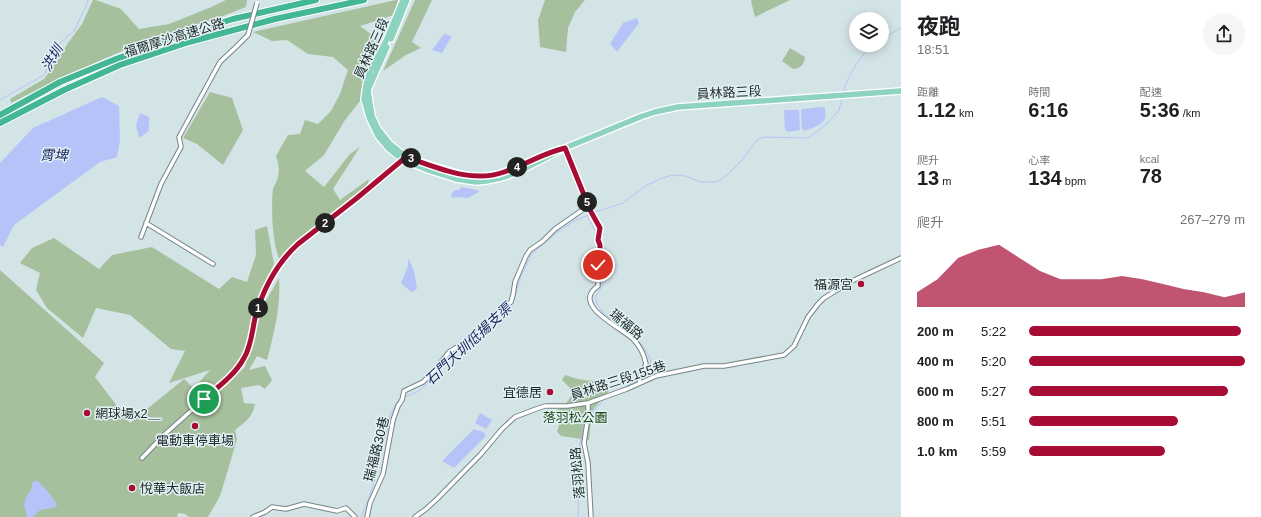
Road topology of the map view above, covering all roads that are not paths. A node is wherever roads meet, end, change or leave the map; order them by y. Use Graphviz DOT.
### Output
graph roads {
  1 [pos="316,0"];
  2 [pos="364,0"];
  3 [pos="403,0"];
  4 [pos="407,0"];
  5 [pos="258,1"];
  6 [pos="402,10"];
  7 [pos="901,91"];
  8 [pos="0,115"];
  9 [pos="0,123"];
  10 [pos="565,148"];
  11 [pos="404,158"];
  12 [pos="588,206"];
  13 [pos="146,224"];
  14 [pos="141,237"];
  15 [pos="901,258"];
  16 [pos="214,264"];
  17 [pos="640,381"];
  18 [pos="588,403"];
  19 [pos="142,458"];
  20 [pos="253,517"];
  21 [pos="356,517"];
  22 [pos="367,517"];
  23 [pos="415,517"];
  24 [pos="591,517"];
  1 -- 8 [label="highway, 福爾摩沙高速公路"];
  2 -- 9 [label="highway, 福爾摩沙高速公路"];
  3 -- 6 [label="main road, 員林路三段"];
  4 -- 6 [label="main road, 員林路三段"];
  5 -- 13 [label="street, bridge"];
  6 -- 11 [label="main road, 員林路三段"];
  7 -- 10 [label="main road, 員林路三段"];
  10 -- 11 [label="main road, 員林路三段"];
  10 -- 12 [label="street, 瑞福路"];
  11 -- 19 [label="street"];
  12 -- 17 [label="street, 瑞福路"];
  12 -- 22 [label="street, 瑞福路30巷"];
  13 -- 14 [label="street"];
  13 -- 16 [label="street"];
  15 -- 17 [label="street, 員林路三段155巷"];
  17 -- 18 [label="street, 員林路三段155巷"];
  18 -- 23 [label="street, 員林路三段155巷"];
  18 -- 24 [label="street, 落羽松路"];
  20 -- 21 [label="street"];
}
